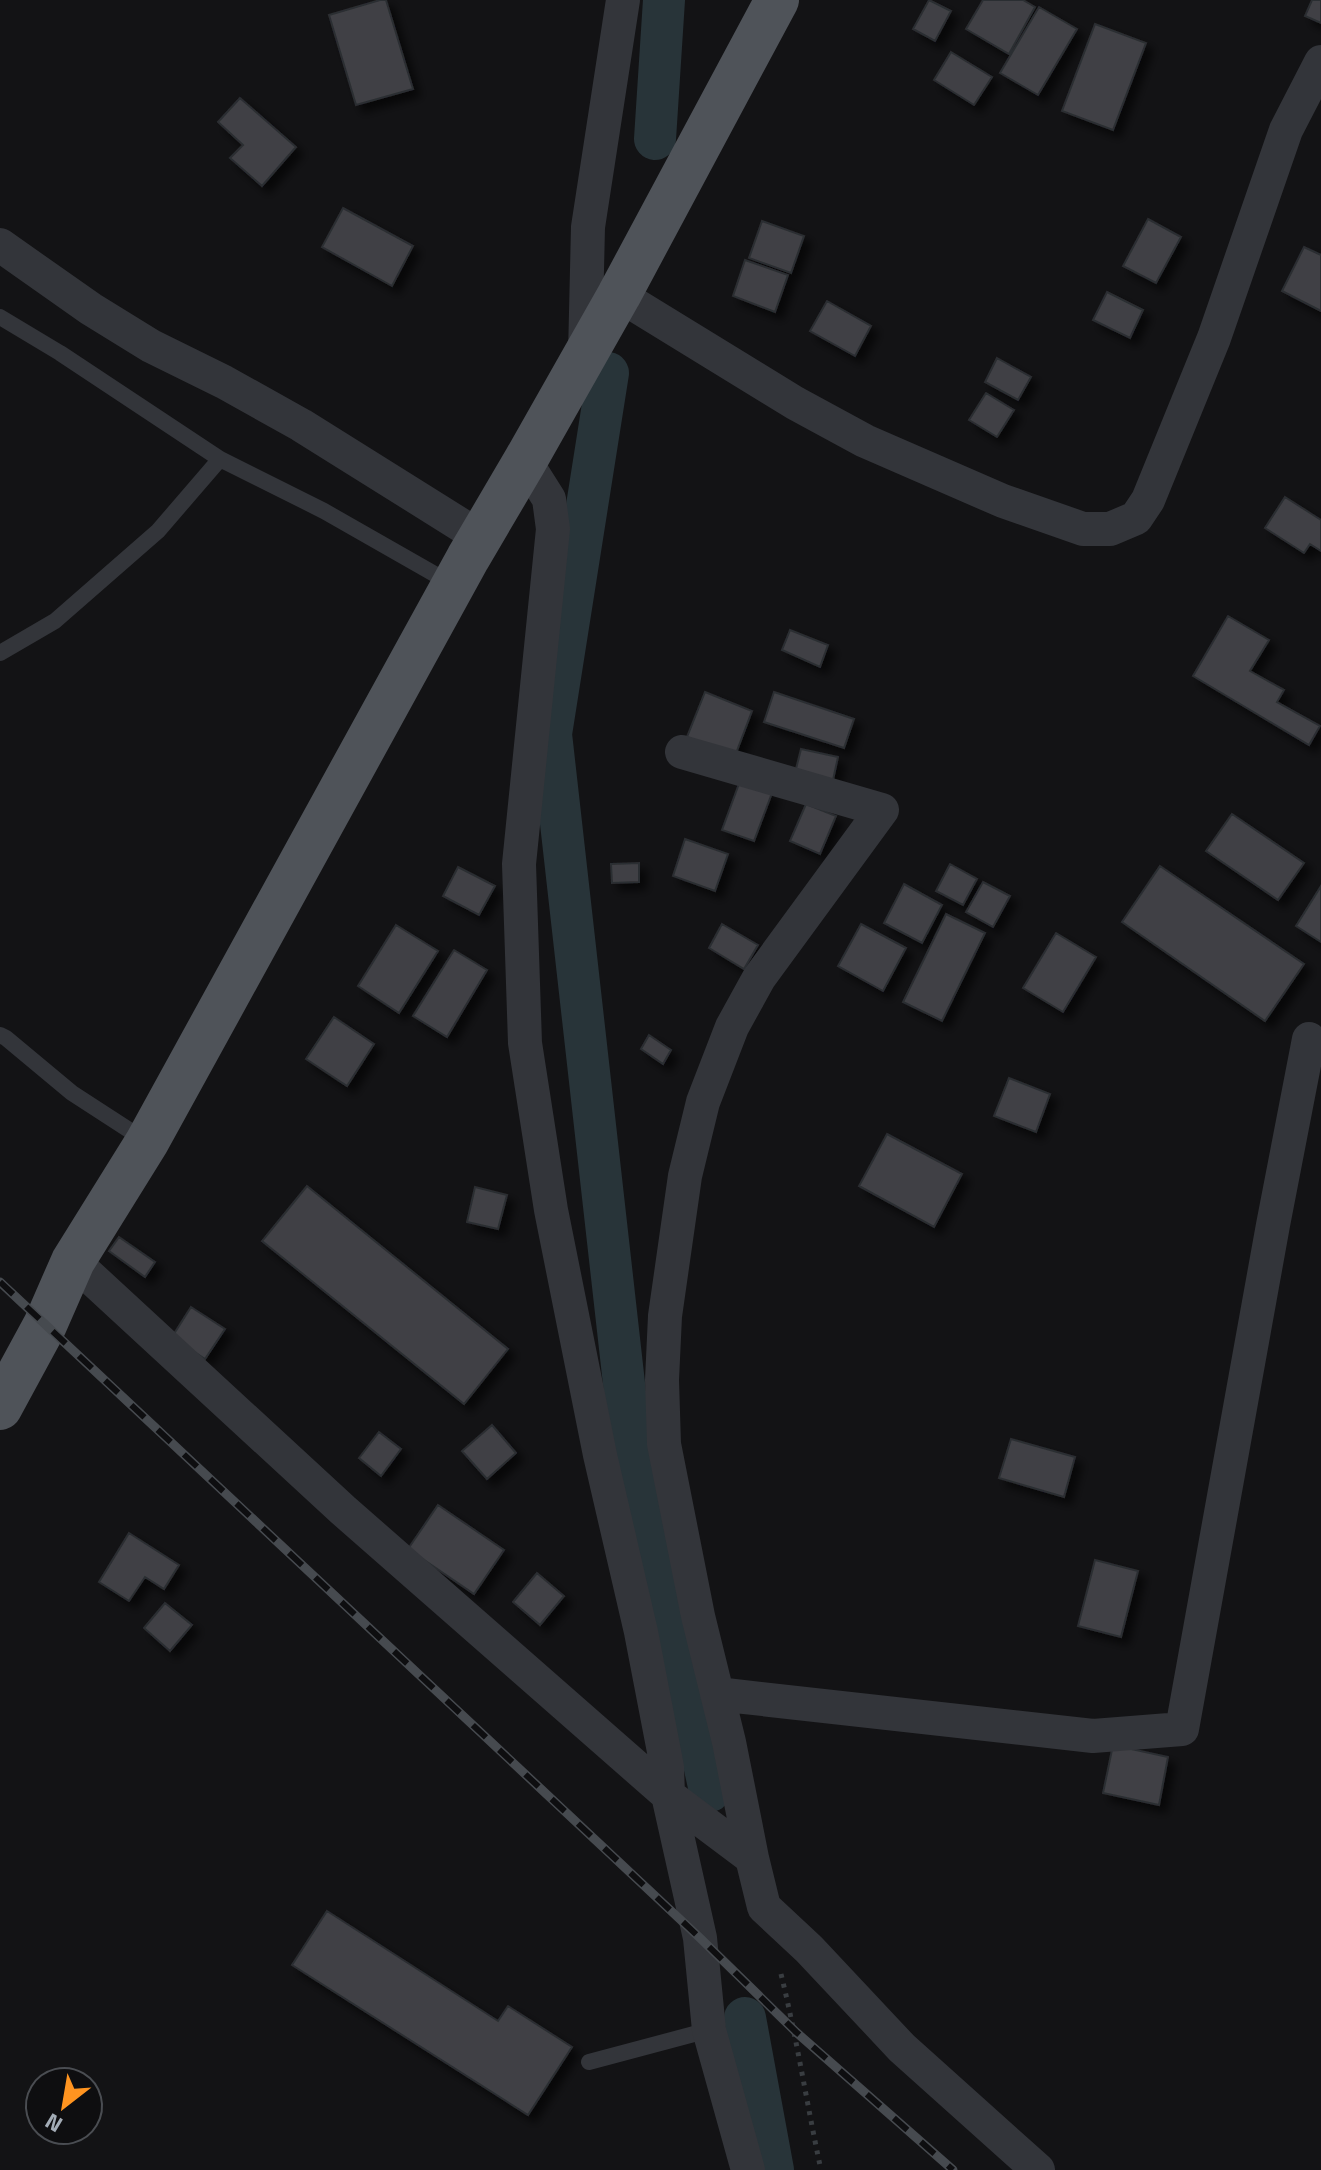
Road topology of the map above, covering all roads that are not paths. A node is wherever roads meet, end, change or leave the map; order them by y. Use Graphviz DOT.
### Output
graph roads {
  1 [pos="623,0"];
  2 [pos="777,0"];
  3 [pos="1321,62"];
  4 [pos="0,245"];
  5 [pos="619,295"];
  6 [pos="0,317"];
  7 [pos="585,355"];
  8 [pos="220,459"];
  9 [pos="525,461"];
  10 [pos="480,537"];
  11 [pos="453,584"];
  12 [pos="0,653"];
  13 [pos="682,752"];
  14 [pos="0,1035"];
  15 [pos="1309,1039"];
  16 [pos="147,1142"];
  17 [pos="73,1261"];
  18 [pos="0,1408"];
  19 [pos="717,1694"];
  20 [pos="668,1795"];
  21 [pos="752,1858"];
  22 [pos="709,2030"];
  23 [pos="589,2062"];
  24 [pos="748,2170"];
  25 [pos="1038,2170"];
  1 -- 7 [label="street"];
  2 -- 5 [label="main road"];
  3 -- 5 [label="street"];
  4 -- 10 [label="street"];
  5 -- 7 [label="main road"];
  6 -- 8 [label="lane"];
  7 -- 9 [label="main road"];
  8 -- 11 [label="lane"];
  8 -- 12 [label="lane"];
  9 -- 10 [label="main road"];
  9 -- 20 [label="street"];
  10 -- 11 [label="main road"];
  11 -- 16 [label="main road"];
  13 -- 19 [label="street"];
  14 -- 16 [label="lane"];
  15 -- 19 [label="street"];
  16 -- 17 [label="main road"];
  17 -- 18 [label="main road"];
  17 -- 20 [label="street"];
  19 -- 21 [label="street"];
  20 -- 21 [label="street"];
  20 -- 22 [label="street"];
  21 -- 25 [label="street"];
  22 -- 23 [label="lane"];
  22 -- 24 [label="street"];
}
